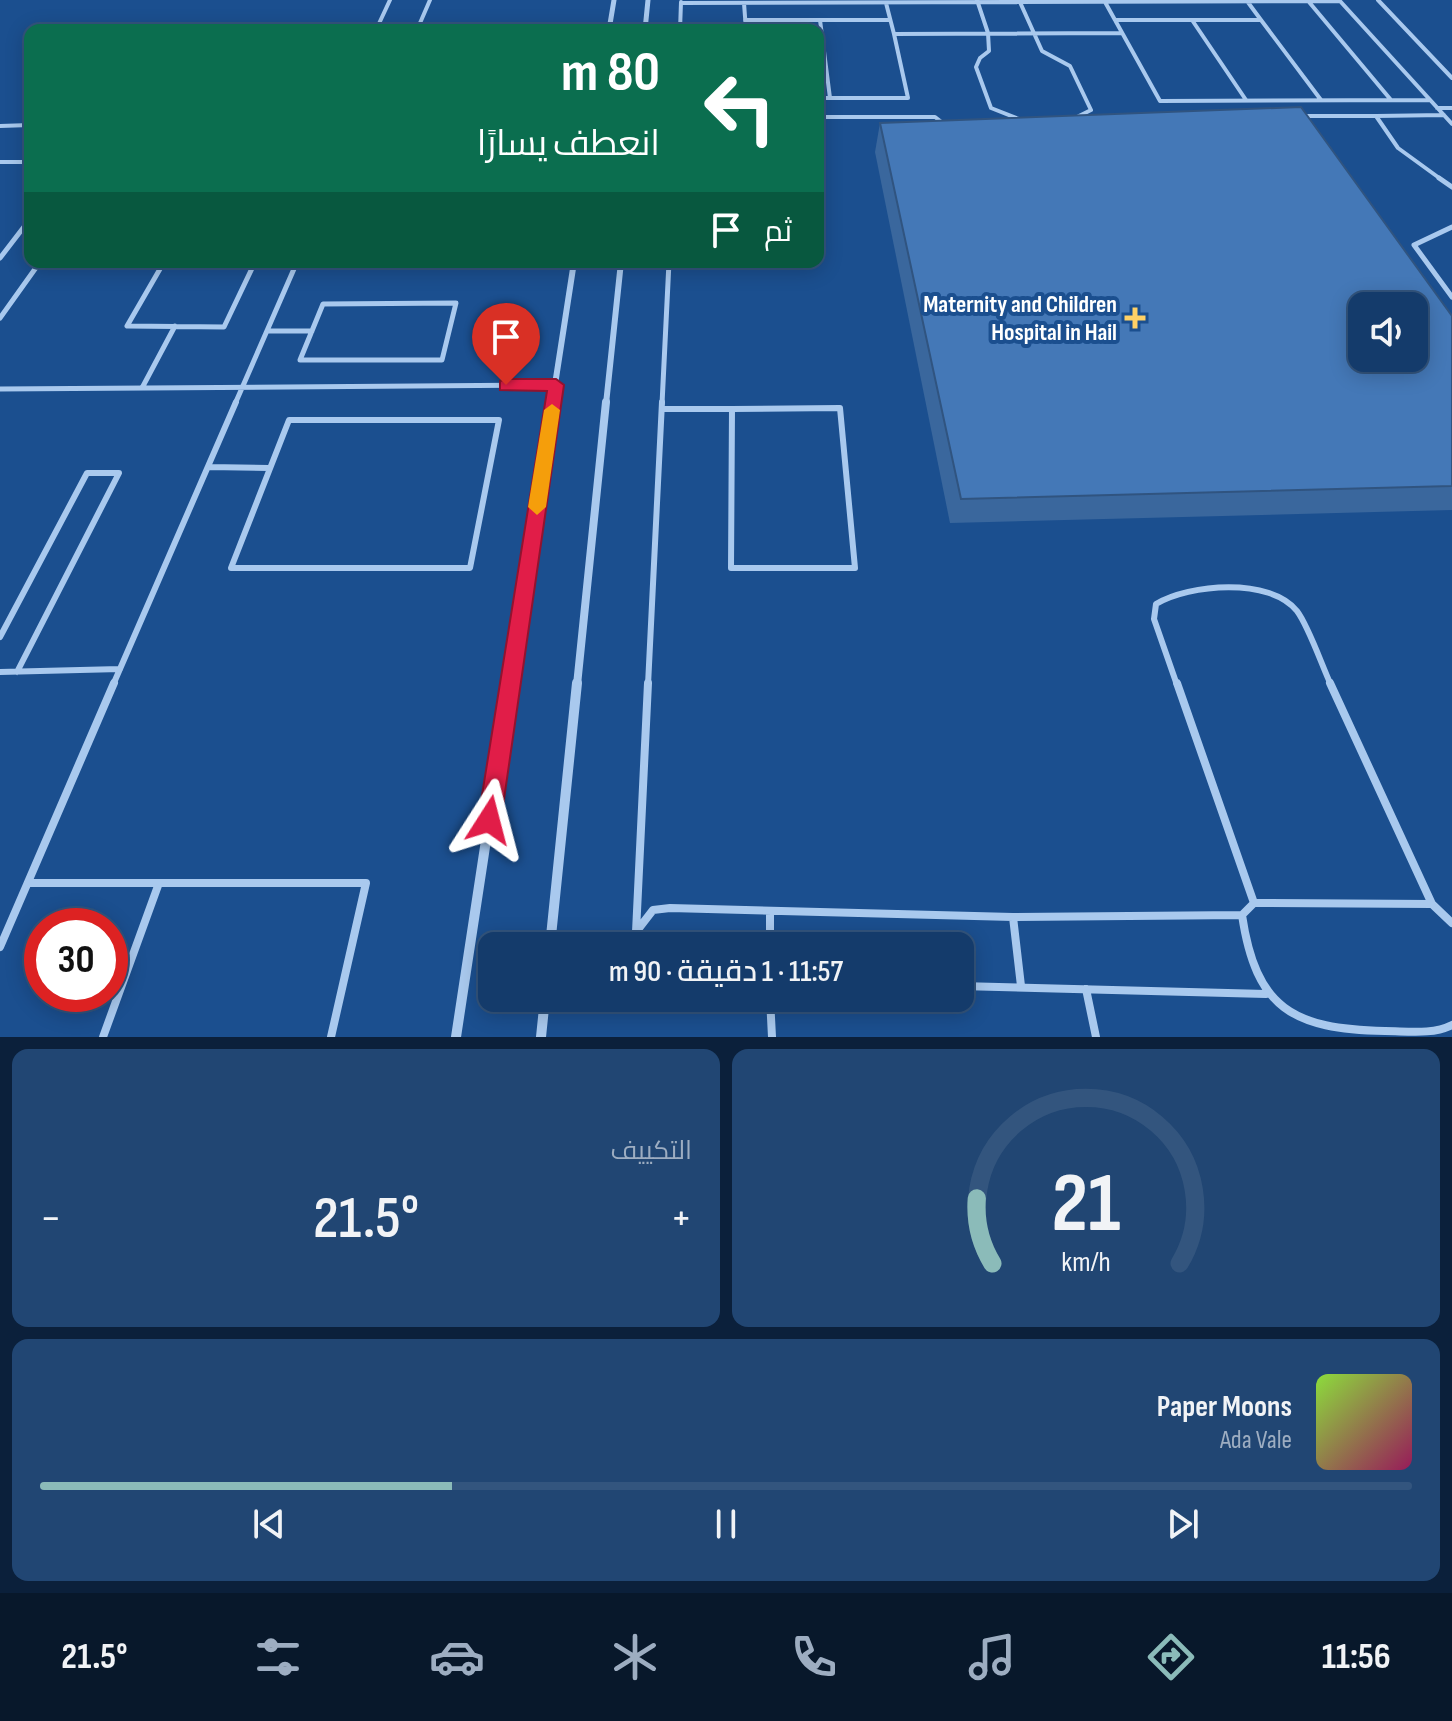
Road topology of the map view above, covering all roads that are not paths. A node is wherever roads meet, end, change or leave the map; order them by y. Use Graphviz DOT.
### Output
graph roads {
  1 [pos="390,0"];
  2 [pos="430,0"];
  3 [pos="614,0"];
  4 [pos="648,0"];
  5 [pos="1340,0"];
  6 [pos="1378,0"];
  7 [pos="681,1"];
  8 [pos="977,1"];
  9 [pos="1020,1"];
  10 [pos="1247,1"];
  11 [pos="1308,1"];
  12 [pos="1105,2"];
  13 [pos="744,3"];
  14 [pos="886,3"];
  15 [pos="745,20"];
  16 [pos="820,20"];
  17 [pos="890,20"];
  18 [pos="1115,20"];
  19 [pos="1192,20"];
  20 [pos="1261,20"];
  21 [pos="379,24"];
  22 [pos="420,24"];
  23 [pos="610,24"];
  24 [pos="646,24"];
  25 [pos="680,24"];
  26 [pos="745,24"];
  27 [pos="821,24"];
  28 [pos="988,33"];
  29 [pos="1034,33"];
  30 [pos="1122,33"];
  31 [pos="894,34"];
  32 [pos="824,51"];
  33 [pos="1452,78"];
  34 [pos="824,98"];
  35 [pos="830,98"];
  36 [pos="1246,100"];
  37 [pos="1321,100"];
  38 [pos="1391,100"];
  39 [pos="1430,100"];
  40 [pos="1437,108"];
  41 [pos="1452,108"];
  42 [pos="1444,115"];
  43 [pos="1297,116"];
  44 [pos="1376,116"];
  45 [pos="824,117"];
  46 [pos="1071,118"];
  47 [pos="1031,121"];
  48 [pos="1452,124"];
  49 [pos="24,125"];
  50 [pos="0,126"];
  51 [pos="948,127"];
  52 [pos="0,162"];
  53 [pos="24,162"];
  54 [pos="1452,187"];
  55 [pos="24,227"];
  56 [pos="1452,227"];
  57 [pos="0,258"];
  58 [pos="36,268"];
  59 [pos="161,268"];
  60 [pos="252,268"];
  61 [pos="294,268"];
  62 [pos="573,268"];
  63 [pos="620,268"];
  64 [pos="669,268"];
  65 [pos="1452,297"];
  66 [pos="0,318"];
  67 [pos="175,326"];
  68 [pos="267,331"];
  69 [pos="312,331"];
  70 [pos="556,385"];
  71 [pos="242,387"];
  72 [pos="142,388"];
  73 [pos="0,389"];
  74 [pos="732,408"];
  75 [pos="662,409"];
  76 [pos="208,467"];
  77 [pos="269,468"];
  78 [pos="0,637"];
  79 [pos="120,669"];
  80 [pos="0,672"];
  81 [pos="17,672"];
  82 [pos="28,883"];
  83 [pos="159,883"];
  84 [pos="1254,903"];
  85 [pos="1432,904"];
  86 [pos="770,912"];
  87 [pos="1242,915"];
  88 [pos="1013,917"];
  89 [pos="1452,923"];
  90 [pos="551,932"];
  91 [pos="636,932"];
  92 [pos="770,932"];
  93 [pos="0,947"];
  94 [pos="974,986"];
  95 [pos="1021,986"];
  96 [pos="1086,989"];
  97 [pos="1266,994"];
  98 [pos="544,1012"];
  99 [pos="771,1012"];
  100 [pos="1452,1025"];
  101 [pos="1335,1034"];
  102 [pos="1441,1034"];
  103 [pos="103,1037"];
  104 [pos="331,1037"];
  105 [pos="456,1037"];
  106 [pos="541,1037"];
  107 [pos="772,1037"];
  108 [pos="1096,1037"];
  1 -- 21 [label="lane"];
  2 -- 22 [label="lane"];
  3 -- 23 [label="street"];
  4 -- 24 [label="street"];
  5 -- 11 [label="lane"];
  5 -- 39 [label="lane"];
  6 -- 33 [label="lane"];
  7 -- 13 [label="lane"];
  7 -- 25 [label="lane"];
  8 -- 9 [label="lane"];
  8 -- 14 [label="lane"];
  8 -- 28 [label="lane"];
  9 -- 12 [label="lane"];
  9 -- 29 [label="lane"];
  10 -- 11 [label="lane"];
  10 -- 12 [label="lane"];
  10 -- 20 [label="lane"];
  11 -- 38 [label="lane"];
  12 -- 18 [label="lane"];
  13 -- 14 [label="lane"];
  13 -- 15 [label="lane"];
  14 -- 17 [label="lane"];
  15 -- 16 [label="lane"];
  15 -- 26 [label="lane"];
  16 -- 17 [label="lane"];
  16 -- 27 [label="lane"];
  17 -- 31 [label="lane"];
  18 -- 19 [label="lane"];
  18 -- 30 [label="lane"];
  19 -- 20 [label="lane"];
  19 -- 36 [label="lane"];
  20 -- 37 [label="lane"];
  28 -- 29 [label="lane"];
  28 -- 31 [label="lane"];
  28 -- 47 [label="lane"];
  29 -- 30 [label="lane"];
  29 -- 46 [label="lane"];
  30 -- 36 [label="lane"];
  31 -- 35 [label="lane"];
  32 -- 35 [label="lane"];
  34 -- 35 [label="lane"];
  36 -- 37 [label="lane"];
  37 -- 38 [label="lane"];
  38 -- 39 [label="lane"];
  39 -- 40 [label="lane"];
  40 -- 41 [label="lane"];
  40 -- 42 [label="lane"];
  42 -- 44 [label="lane"];
  42 -- 48 [label="lane"];
  43 -- 44 [label="lane"];
  44 -- 54 [label="lane"];
  45 -- 51 [label="lane"];
  49 -- 50 [label="lane"];
  52 -- 53 [label="lane"];
  55 -- 57 [label="lane"];
  56 -- 65 [label="lane"];
  58 -- 66 [label="lane"];
  59 -- 67 [label="lane"];
  60 -- 67 [label="lane"];
  61 -- 68 [label="lane"];
  62 -- 70 [label="street"];
  63 -- 90 [label="street"];
  64 -- 75 [label="lane"];
  67 -- 72 [label="lane"];
  68 -- 69 [label="lane"];
  68 -- 71 [label="lane"];
  69 -- 69 [label="lane"];
  70 -- 71 [label="lane"];
  70 -- 105 [label="street"];
  71 -- 72 [label="lane"];
  71 -- 76 [label="lane"];
  72 -- 73 [label="lane"];
  74 -- 74 [label="lane"];
  74 -- 75 [label="lane"];
  75 -- 91 [label="lane"];
  76 -- 77 [label="lane"];
  76 -- 79 [label="lane"];
  77 -- 77 [label="lane"];
  78 -- 81 [label="lane"];
  79 -- 81 [label="lane"];
  79 -- 82 [label="lane"];
  80 -- 81 [label="lane"];
  82 -- 83 [label="lane"];
  82 -- 93 [label="lane"];
  83 -- 103 [label="lane"];
  83 -- 104 [label="lane"];
  84 -- 85 [label="lane"];
  84 -- 85 [label="lane"];
  84 -- 87 [label="lane"];
  85 -- 89 [label="lane"];
  86 -- 88 [label="lane"];
  86 -- 91 [label="lane"];
  86 -- 92 [label="lane"];
  87 -- 88 [label="lane"];
  87 -- 97 [label="lane"];
  88 -- 95 [label="lane"];
  94 -- 95 [label="lane"];
  95 -- 96 [label="lane"];
  96 -- 97 [label="lane"];
  96 -- 108 [label="lane"];
  97 -- 101 [label="lane"];
  98 -- 106 [label="street"];
  99 -- 107 [label="lane"];
  100 -- 102 [label="lane"];
  101 -- 102 [label="lane"];
}
